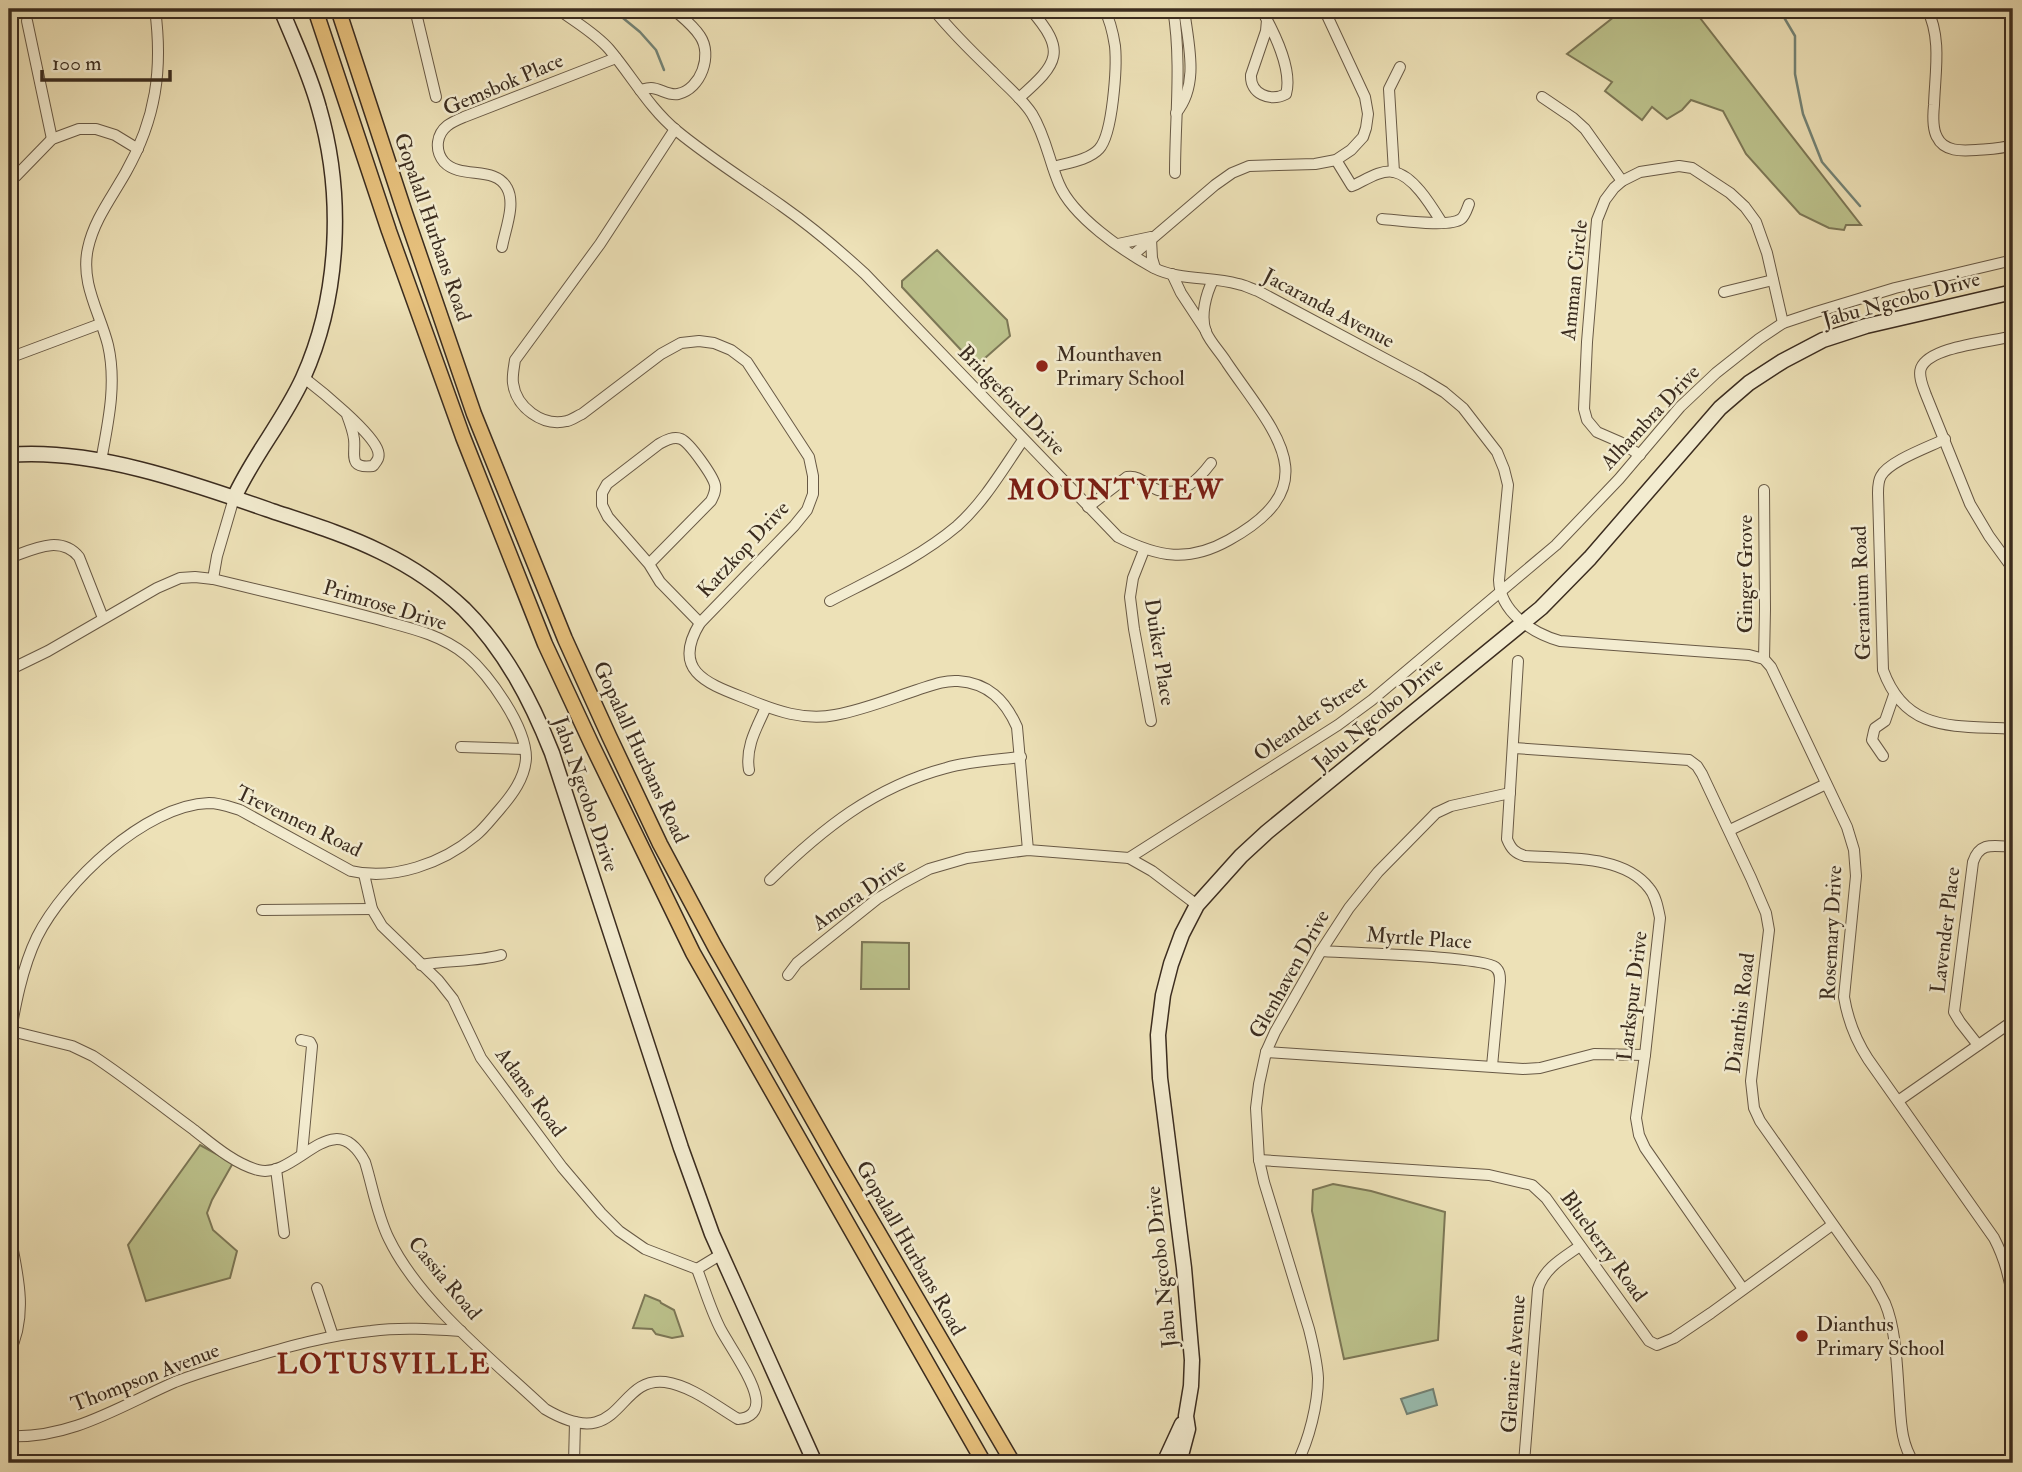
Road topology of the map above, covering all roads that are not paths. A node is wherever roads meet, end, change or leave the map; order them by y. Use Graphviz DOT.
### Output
graph roads {
  1 [pos="155,9"];
  2 [pos="281,9"];
  3 [pos="315,9"];
  4 [pos="338,9"];
  5 [pos="415,9"];
  6 [pos="558,9"];
  7 [pos="673,9"];
  8 [pos="933,9"];
  9 [pos="1030,9"];
  10 [pos="1104,9"];
  11 [pos="1173,9"];
  12 [pos="1184,9"];
  13 [pos="1261,9"];
  14 [pos="1324,9"];
  15 [pos="1927,9"];
  16 [pos="1267,20"];
  17 [pos="27,21"];
  18 [pos="616,58"];
  19 [pos="1400,67"];
  20 [pos="640,90"];
  21 [pos="436,97"];
  22 [pos="1542,97"];
  23 [pos="1019,98"];
  24 [pos="1175,113"];
  25 [pos="675,129"];
  26 [pos="52,139"];
  27 [pos="2013,145"];
  28 [pos="138,149"];
  29 [pos="1336,160"];
  30 [pos="1054,167"];
  31 [pos="1394,172"];
  32 [pos="1175,173"];
  33 [pos="9,179"];
  34 [pos="1622,181"];
  35 [pos="1469,204"];
  36 [pos="1382,219"];
  37 [pos="1442,223"];
  38 [pos="1153,237"];
  39 [pos="1118,244"];
  40 [pos="502,247"];
  41 [pos="1133,255"];
  42 [pos="2013,260"];
  43 [pos="1155,268"];
  44 [pos="1172,275"];
  45 [pos="1213,280"];
  46 [pos="1773,280"];
  47 [pos="1724,292"];
  48 [pos="2013,292"];
  49 [pos="1783,323"];
  50 [pos="100,324"];
  51 [pos="1206,332"];
  52 [pos="2013,336"];
  53 [pos="9,358"];
  54 [pos="303,377"];
  55 [pos="347,415"];
  56 [pos="1945,439"];
  57 [pos="1023,440"];
  58 [pos="9,455"];
  59 [pos="1640,455"];
  60 [pos="101,461"];
  61 [pos="1211,463"];
  62 [pos="1765,490"];
  63 [pos="234,498"];
  64 [pos="1088,507"];
  65 [pos="1144,550"];
  66 [pos="9,558"];
  67 [pos="649,564"];
  68 [pos="2013,569"];
  69 [pos="213,579"];
  70 [pos="1500,593"];
  71 [pos="830,601"];
  72 [pos="103,618"];
  73 [pos="700,623"];
  74 [pos="1524,623"];
  75 [pos="1764,659"];
  76 [pos="1518,661"];
  77 [pos="9,670"];
  78 [pos="1894,695"];
  79 [pos="766,707"];
  80 [pos="1151,721"];
  81 [pos="2013,729"];
  82 [pos="461,747"];
  83 [pos="1514,748"];
  84 [pos="524,749"];
  85 [pos="1883,756"];
  86 [pos="1021,757"];
  87 [pos="749,770"];
  88 [pos="1826,784"];
  89 [pos="1510,793"];
  90 [pos="1730,830"];
  91 [pos="2013,847"];
  92 [pos="1028,850"];
  93 [pos="1129,858"];
  94 [pos="363,874"];
  95 [pos="770,880"];
  96 [pos="1198,905"];
  97 [pos="372,909"];
  98 [pos="262,910"];
  99 [pos="1321,951"];
  100 [pos="501,955"];
  101 [pos="421,965"];
  102 [pos="788,975"];
  103 [pos="2013,1021"];
  104 [pos="10,1036"];
  105 [pos="301,1040"];
  106 [pos="1978,1045"];
  107 [pos="1266,1052"];
  108 [pos="1645,1055"];
  109 [pos="1492,1066"];
  110 [pos="1898,1101"];
  111 [pos="302,1154"];
  112 [pos="1259,1160"];
  113 [pos="276,1169"];
  114 [pos="1832,1224"];
  115 [pos="9,1231"];
  116 [pos="284,1233"];
  117 [pos="1580,1246"];
  118 [pos="720,1255"];
  119 [pos="2009,1255"];
  120 [pos="698,1269"];
  121 [pos="13,1272"];
  122 [pos="317,1288"];
  123 [pos="1743,1289"];
  124 [pos="2013,1301"];
  125 [pos="461,1331"];
  126 [pos="333,1336"];
  127 [pos="9,1353"];
  128 [pos="1186,1416"];
  129 [pos="575,1422"];
  130 [pos="9,1436"];
  131 [pos="574,1463"];
  132 [pos="815,1463"];
  133 [pos="985,1463"];
  134 [pos="1013,1463"];
  135 [pos="1164,1463"];
  136 [pos="1179,1463"];
  137 [pos="1297,1463"];
  138 [pos="1524,1463"];
  139 [pos="1914,1463"];
  1 -- 28 [label="street"];
  2 -- 54 [label="main road"];
  3 -- 133 [label="main road, Gopalall Hurbans Road"];
  4 -- 134 [label="main road, Gopalall Hurbans Road"];
  5 -- 21 [label="street"];
  6 -- 18 [label="street, Bridgeford Drive"];
  7 -- 20 [label="street"];
  8 -- 23 [label="street, Jacaranda Avenue"];
  9 -- 23 [label="street"];
  10 -- 30 [label="street"];
  11 -- 24 [label="street"];
  12 -- 24 [label="street"];
  13 -- 16 [label="street"];
  14 -- 29 [label="street"];
  15 -- 27 [label="street"];
  16 -- 16 [label="street"];
  17 -- 26 [label="street"];
  18 -- 20 [label="street, Bridgeford Drive"];
  18 -- 40 [label="street, Gemsbok Place"];
  19 -- 31 [label="street"];
  20 -- 25 [label="street, Bridgeford Drive"];
  22 -- 34 [label="street"];
  23 -- 30 [label="street, Jacaranda Avenue"];
  24 -- 32 [label="street"];
  25 -- 57 [label="street, Bridgeford Drive"];
  25 -- 73 [label="street, Katzkop Drive"];
  26 -- 28 [label="street"];
  26 -- 33 [label="street"];
  28 -- 50 [label="street"];
  29 -- 31 [label="street"];
  29 -- 38 [label="street"];
  30 -- 39 [label="street, Jacaranda Avenue"];
  31 -- 37 [label="street"];
  34 -- 46 [label="street"];
  34 -- 59 [label="street, Amman Circle"];
  35 -- 37 [label="street"];
  36 -- 37 [label="street"];
  38 -- 39 [label="street"];
  38 -- 41 [label="street"];
  38 -- 43 [label="street"];
  39 -- 41 [label="street, Jacaranda Avenue"];
  41 -- 43 [label="street, Jacaranda Avenue"];
  42 -- 49 [label="street, Alhambra Drive"];
  43 -- 44 [label="street, Jacaranda Avenue"];
  44 -- 45 [label="street, Jacaranda Avenue"];
  44 -- 51 [label="street, Bridgeford Drive"];
  45 -- 51 [label="street"];
  45 -- 70 [label="street, Jacaranda Avenue"];
  46 -- 47 [label="street"];
  46 -- 49 [label="street"];
  48 -- 74 [label="main road, Jabu Ngcobo Drive"];
  49 -- 59 [label="street, Alhambra Drive"];
  50 -- 53 [label="street"];
  50 -- 60 [label="street"];
  51 -- 65 [label="street, Bridgeford Drive"];
  52 -- 56 [label="street"];
  54 -- 55 [label="street"];
  54 -- 63 [label="main road"];
  55 -- 55 [label="street"];
  56 -- 68 [label="street"];
  56 -- 78 [label="street, Geranium Road"];
  57 -- 64 [label="street, Bridgeford Drive"];
  57 -- 71 [label="street"];
  58 -- 60 [label="main road, Jabu Ngcobo Drive"];
  59 -- 70 [label="street, Alhambra Drive"];
  60 -- 63 [label="main road, Jabu Ngcobo Drive"];
  61 -- 64 [label="street"];
  62 -- 75 [label="street, Ginger Grove"];
  63 -- 69 [label="street"];
  63 -- 118 [label="main road, Jabu Ngcobo Drive"];
  64 -- 65 [label="street, Bridgeford Drive"];
  65 -- 80 [label="street, Duiker Place"];
  66 -- 72 [label="street"];
  67 -- 67 [label="street"];
  67 -- 73 [label="street"];
  69 -- 72 [label="street, Primrose Drive"];
  69 -- 84 [label="street, Primrose Drive"];
  70 -- 74 [label="street"];
  70 -- 93 [label="street, Oleander Street"];
  72 -- 77 [label="street, Primrose Drive"];
  73 -- 79 [label="street, Katzkop Drive"];
  74 -- 75 [label="street"];
  74 -- 96 [label="main road, Jabu Ngcobo Drive"];
  75 -- 88 [label="street, Rosemary Drive"];
  76 -- 83 [label="street, Larkspur Drive"];
  78 -- 81 [label="street"];
  78 -- 85 [label="street"];
  79 -- 86 [label="street, Katzkop Drive"];
  79 -- 87 [label="street"];
  82 -- 84 [label="street"];
  83 -- 89 [label="street, Larkspur Drive"];
  83 -- 90 [label="street, Dianthis Road"];
  84 -- 94 [label="street, Trevennen Road"];
  86 -- 92 [label="street, Katzkop Drive"];
  86 -- 95 [label="street"];
  88 -- 90 [label="street"];
  88 -- 110 [label="street, Rosemary Drive"];
  89 -- 99 [label="street, Glenhaven Drive"];
  89 -- 108 [label="street, Larkspur Drive"];
  90 -- 114 [label="street, Dianthis Road"];
  91 -- 106 [label="street, Lavender Place"];
  92 -- 93 [label="street, Amora Drive"];
  92 -- 102 [label="street, Amora Drive"];
  93 -- 96 [label="street, Amora Drive"];
  94 -- 97 [label="street, Adams Road"];
  94 -- 104 [label="street, Trevennen Road"];
  96 -- 128 [label="main road, Jabu Ngcobo Drive"];
  97 -- 98 [label="street"];
  97 -- 101 [label="street, Adams Road"];
  99 -- 107 [label="street, Glenhaven Drive"];
  99 -- 109 [label="street, Myrtle Place"];
  100 -- 101 [label="street"];
  101 -- 120 [label="street, Adams Road"];
  103 -- 106 [label="street"];
  104 -- 113 [label="street"];
  105 -- 111 [label="street"];
  106 -- 110 [label="street"];
  107 -- 109 [label="street"];
  107 -- 112 [label="street, Glenhaven Drive"];
  108 -- 109 [label="street"];
  108 -- 123 [label="street, Larkspur Drive"];
  110 -- 119 [label="street, Rosemary Drive"];
  111 -- 113 [label="street, Cassia Road"];
  111 -- 125 [label="street, Cassia Road"];
  112 -- 117 [label="street, Blueberry Road"];
  112 -- 137 [label="street, Glenhaven Drive"];
  113 -- 116 [label="street"];
  114 -- 123 [label="street, Blueberry Road"];
  114 -- 139 [label="street, Dianthis Road"];
  115 -- 121 [label="street"];
  117 -- 123 [label="street, Blueberry Road"];
  117 -- 138 [label="street, Glenaire Avenue"];
  118 -- 120 [label="street"];
  118 -- 132 [label="main road, Jabu Ngcobo Drive"];
  119 -- 124 [label="street, Rosemary Drive"];
  120 -- 129 [label="street"];
  121 -- 127 [label="street"];
  122 -- 126 [label="street"];
  125 -- 126 [label="street, Thompson Avenue"];
  125 -- 129 [label="street, Cassia Road"];
  126 -- 130 [label="street, Thompson Avenue"];
  128 -- 135 [label="main road, Jabu Ngcobo Drive"];
  128 -- 136 [label="main road, Jabu Ngcobo Drive"];
  129 -- 131 [label="street"];
}
